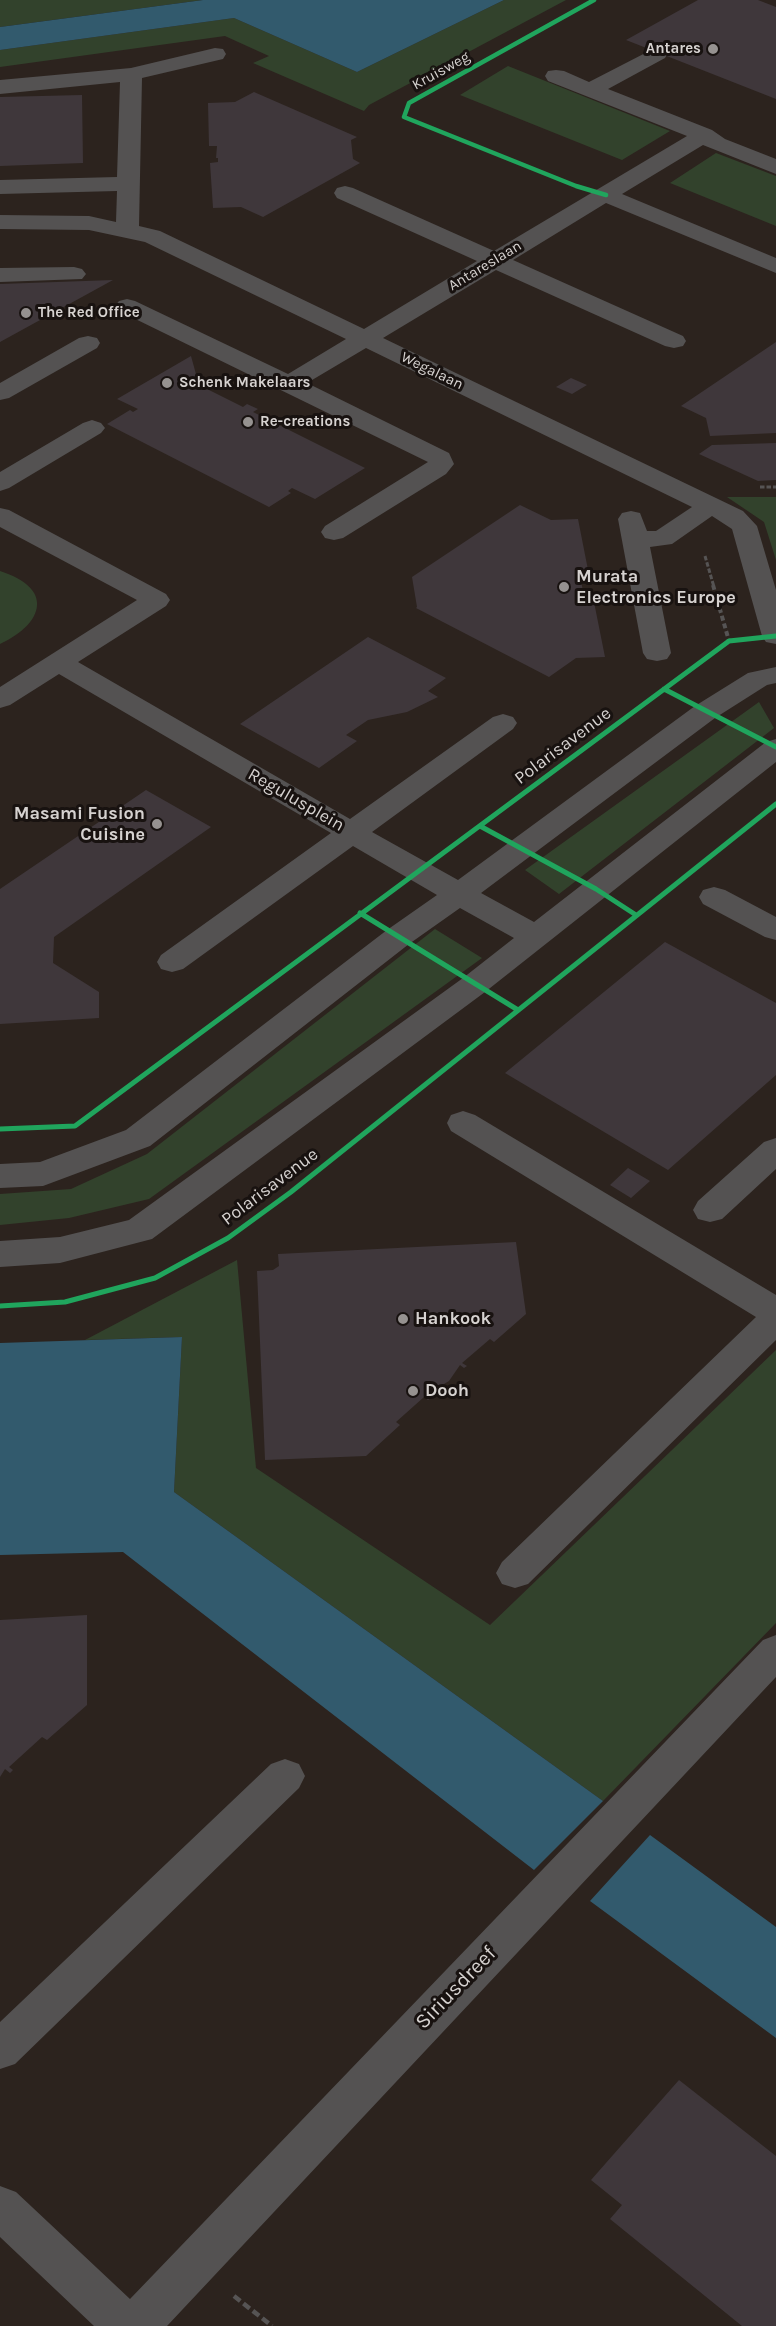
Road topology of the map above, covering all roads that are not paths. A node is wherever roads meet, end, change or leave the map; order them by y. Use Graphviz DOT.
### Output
graph roads {
  1 [pos="657,53"];
  2 [pos="215,54"];
  3 [pos="131,74"];
  4 [pos="556,76"];
  5 [pos="0,87"];
  6 [pos="590,90"];
  7 [pos="704,135"];
  8 [pos="776,166"];
  9 [pos="129,184"];
  10 [pos="0,187"];
  11 [pos="345,193"];
  12 [pos="606,195"];
  13 [pos="0,222"];
  14 [pos="127,231"];
  15 [pos="495,260"];
  16 [pos="776,266"];
  17 [pos="74,274"];
  18 [pos="0,275"];
  19 [pos="127,306"];
  20 [pos="363,338"];
  21 [pos="674,340"];
  22 [pos="88,343"];
  23 [pos="290,384"];
  24 [pos="0,393"];
  25 [pos="92,428"];
  26 [pos="0,483"];
  27 [pos="710,506"];
  28 [pos="0,516"];
  29 [pos="334,532"];
  30 [pos="776,636"];
  31 [pos="657,652"];
  32 [pos="59,662"];
  33 [pos="776,675"];
  34 [pos="0,699"];
  35 [pos="503,723"];
  36 [pos="776,748"];
  37 [pos="353,832"];
  38 [pos="461,895"];
  39 [pos="714,897"];
  40 [pos="776,930"];
  41 [pos="535,936"];
  42 [pos="172,962"];
  43 [pos="463,1123"];
  44 [pos="776,1150"];
  45 [pos="0,1176"];
  46 [pos="710,1210"];
  47 [pos="0,1254"];
  48 [pos="776,1312"];
  49 [pos="776,1319"];
  50 [pos="515,1573"];
  51 [pos="776,1651"];
  52 [pos="285,1776"];
  53 [pos="0,2050"];
  54 [pos="0,2207"];
  55 [pos="126,2326"];
  56 [pos="136,2326"];
  1 -- 6 [label="street"];
  2 -- 3 [label="street"];
  3 -- 5 [label="street"];
  3 -- 9 [label="street"];
  4 -- 6 [label="street"];
  6 -- 7 [label="street"];
  7 -- 8 [label="street"];
  7 -- 12 [label="street, Antareslaan"];
  9 -- 10 [label="street"];
  9 -- 14 [label="street"];
  11 -- 15 [label="street"];
  12 -- 15 [label="street, Antareslaan"];
  12 -- 16 [label="street"];
  13 -- 14 [label="street, Wegalaan"];
  14 -- 20 [label="street, Wegalaan"];
  15 -- 20 [label="street, Antareslaan"];
  15 -- 21 [label="street"];
  17 -- 18 [label="street"];
  19 -- 23 [label="street"];
  20 -- 23 [label="street, Antareslaan"];
  20 -- 27 [label="street, Wegalaan"];
  22 -- 24 [label="street"];
  23 -- 29 [label="street"];
  25 -- 26 [label="street"];
  27 -- 30 [label="street, Wegalaan"];
  27 -- 31 [label="street"];
  28 -- 32 [label="street"];
  32 -- 34 [label="street"];
  32 -- 37 [label="street, Regulusplein"];
  33 -- 38 [label="street"];
  35 -- 37 [label="street"];
  36 -- 41 [label="street"];
  37 -- 38 [label="street, Regulusplein"];
  37 -- 42 [label="street"];
  38 -- 41 [label="street, Regulusplein"];
  38 -- 45 [label="street"];
  39 -- 40 [label="street"];
  41 -- 47 [label="street"];
  43 -- 48 [label="street"];
  44 -- 46 [label="street"];
  49 -- 50 [label="street"];
  51 -- 56 [label="street, Siriusdreef"];
  52 -- 53 [label="street"];
  54 -- 55 [label="street"];
}
